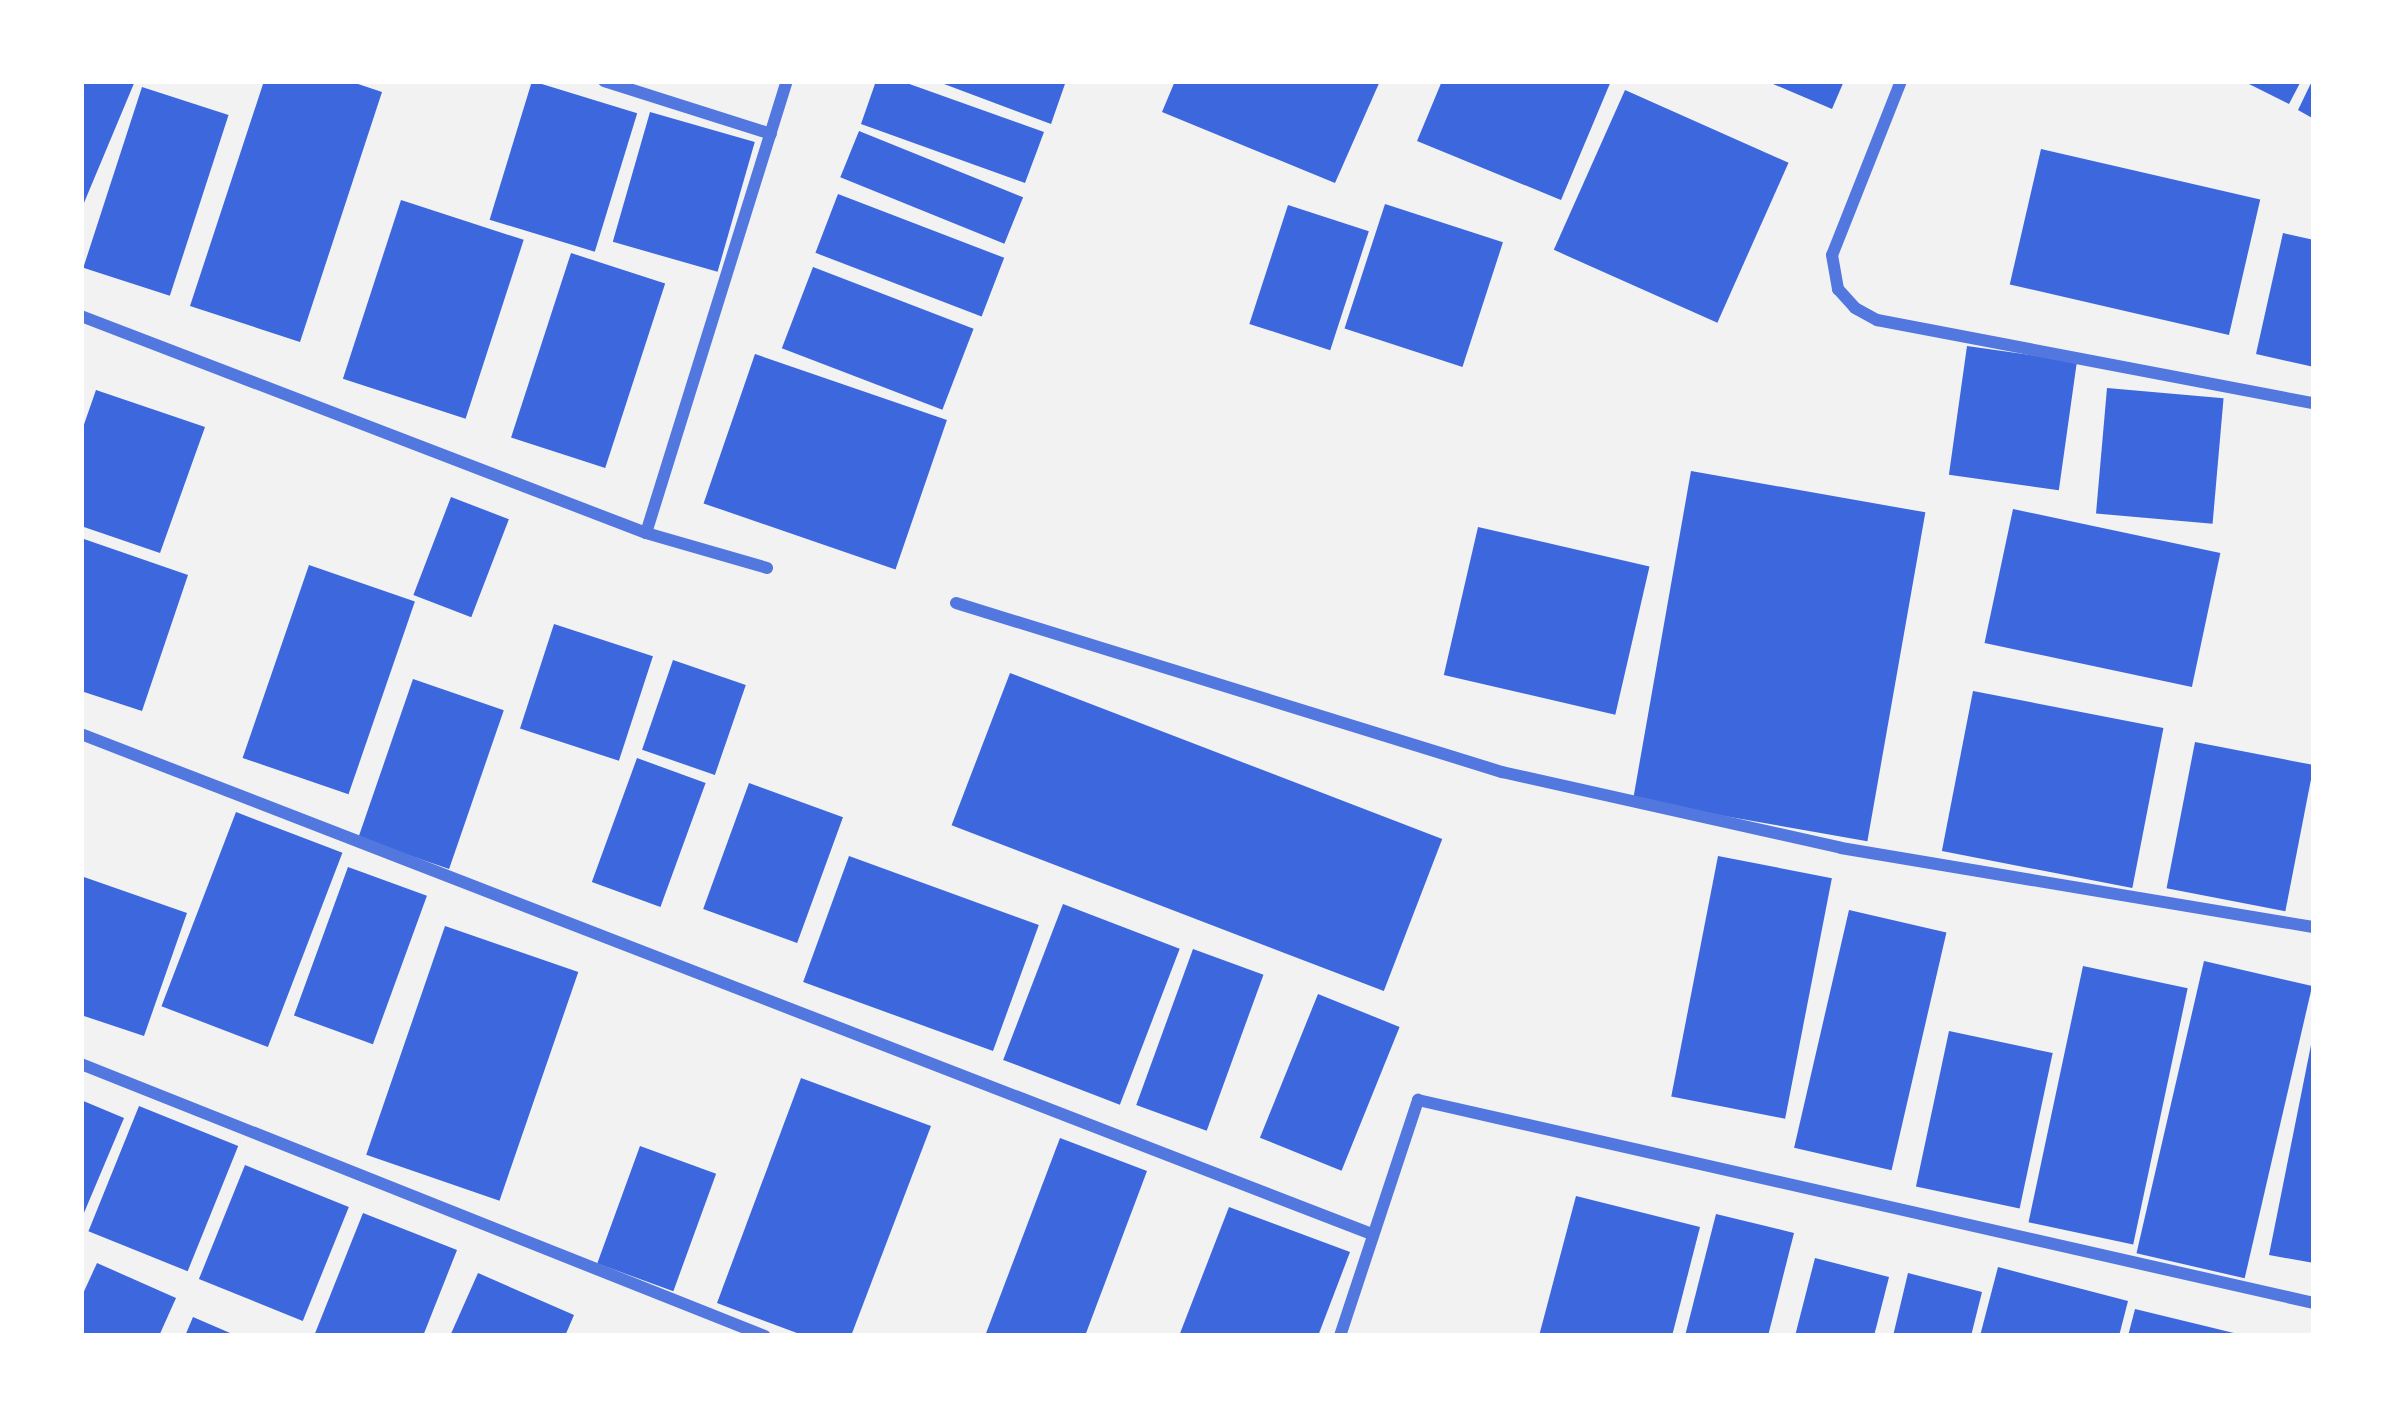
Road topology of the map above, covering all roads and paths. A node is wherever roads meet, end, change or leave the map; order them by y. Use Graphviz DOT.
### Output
graph roads {
  1 [pos="604,81"];
  2 [pos="787,81"];
  3 [pos="1901,81"];
  4 [pos="771,134"];
  5 [pos="81,316"];
  6 [pos="2314,403"];
  7 [pos="646,533"];
  8 [pos="767,568"];
  9 [pos="956,603"];
  10 [pos="81,734"];
  11 [pos="2314,927"];
  12 [pos="81,1064"];
  13 [pos="1369,1233"];
  14 [pos="2314,1303"];
  15 [pos="765,1336"];
  16 [pos="1340,1336"];
  1 -- 4 [label="street"];
  2 -- 4 [label="street"];
  3 -- 6 [label="street"];
  4 -- 7 [label="street"];
  5 -- 7 [label="street"];
  7 -- 8 [label="street"];
  9 -- 11 [label="street"];
  10 -- 13 [label="street"];
  12 -- 15 [label="street"];
  13 -- 14 [label="street"];
  13 -- 16 [label="street"];
}
